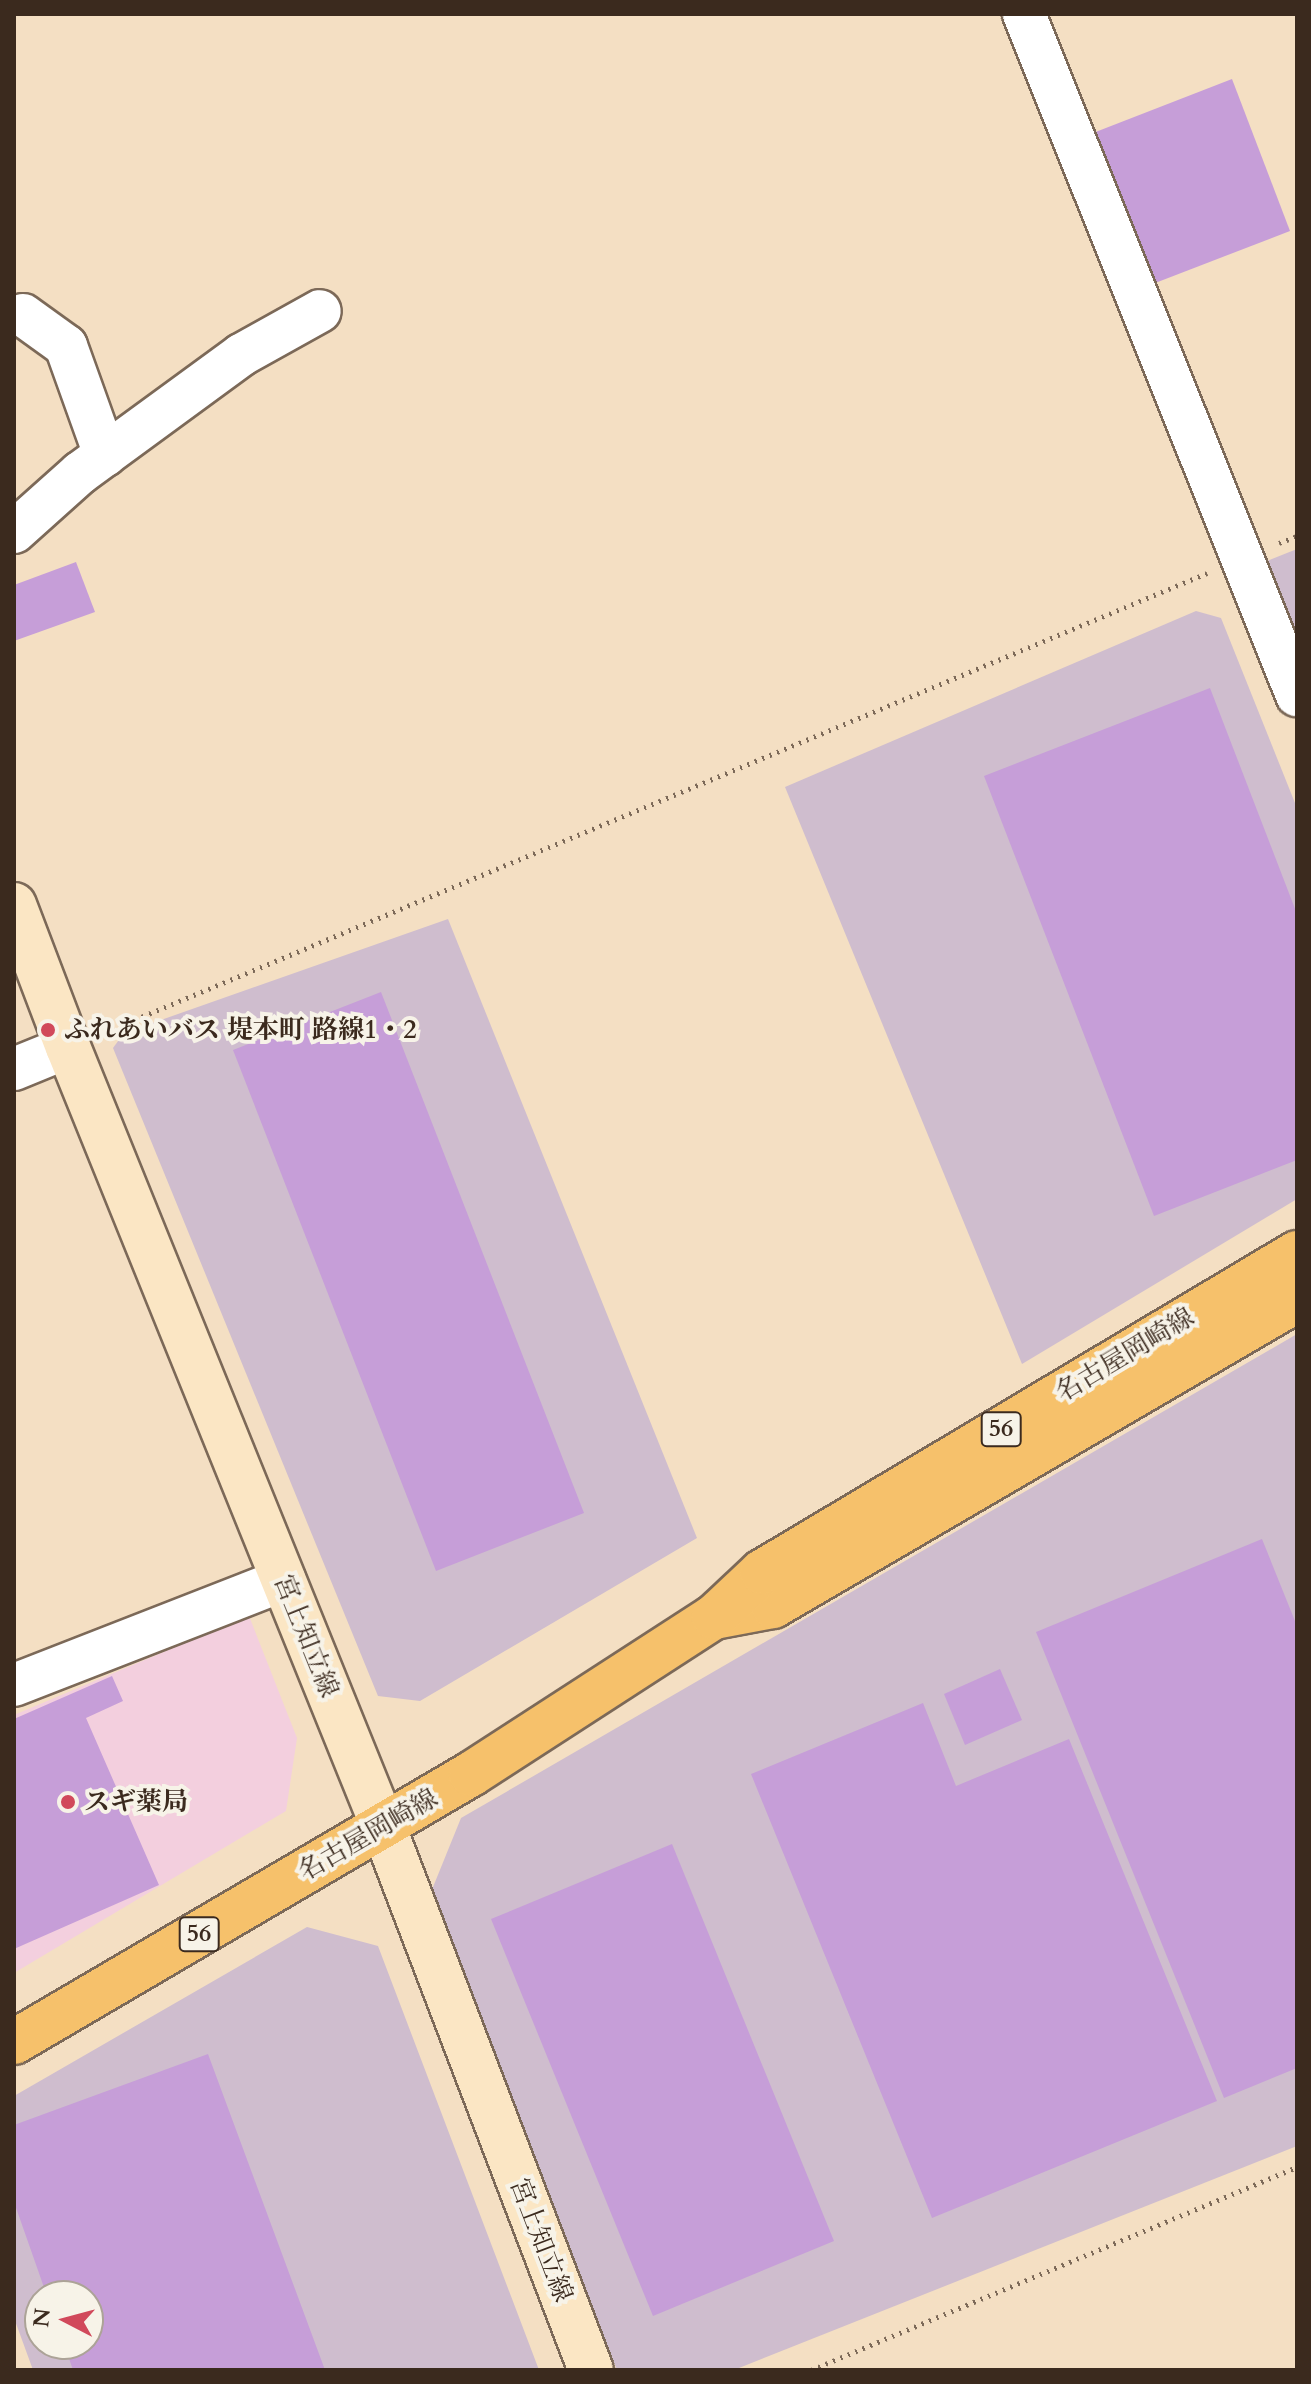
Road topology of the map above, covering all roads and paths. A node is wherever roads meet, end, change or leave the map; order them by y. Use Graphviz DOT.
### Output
graph roads {
  1 [pos="1024,14"];
  2 [pos="320,311"];
  3 [pos="23,315"];
  4 [pos="105,455"];
  5 [pos="14,532"];
  6 [pos="1244,558"];
  7 [pos="1297,695"];
  8 [pos="14,905"];
  9 [pos="68,1047"];
  10 [pos="14,1069"];
  11 [pos="1297,1253"];
  12 [pos="1297,1300"];
  13 [pos="284,1580"];
  14 [pos="714,1617"];
  15 [pos="14,1685"];
  16 [pos="383,1826"];
  17 [pos="14,2042"];
  18 [pos="1297,2167"];
  19 [pos="591,2370"];
  20 [pos="811,2370"];
  1 -- 6 [label="street"];
  2 -- 4 [label="street"];
  3 -- 4 [label="street"];
  4 -- 5 [label="street"];
  6 -- 7 [label="street"];
  6 -- 9 [label="path"];
  8 -- 9 [label="main road, 宮上知立線"];
  9 -- 10 [label="street"];
  9 -- 13 [label="main road, 宮上知立線"];
  11 -- 14 [label="main road, 名古屋岡崎線 / 56"];
  12 -- 14 [label="main road, 名古屋岡崎線 / 56"];
  13 -- 15 [label="street"];
  13 -- 16 [label="main road, 宮上知立線"];
  14 -- 16 [label="main road, 名古屋岡崎線 / 56"];
  16 -- 17 [label="main road, 名古屋岡崎線 / 56"];
  16 -- 19 [label="main road, 宮上知立線"];
  18 -- 20 [label="path"];
}
